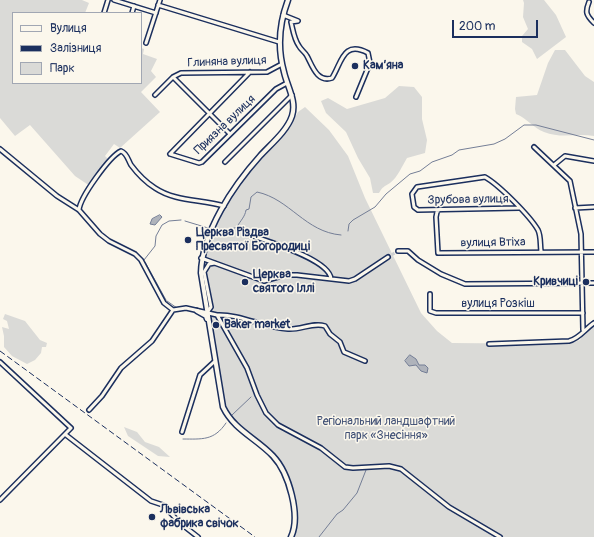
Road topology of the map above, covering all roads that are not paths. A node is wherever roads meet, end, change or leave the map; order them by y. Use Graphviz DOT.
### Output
graph roads {
  1 [pos="108,0"];
  2 [pos="114,0"];
  3 [pos="160,0"];
  4 [pos="288,0"];
  5 [pos="589,2"];
  6 [pos="158,5"];
  7 [pos="134,6"];
  8 [pos="104,12"];
  9 [pos="132,12"];
  10 [pos="156,13"];
  11 [pos="283,15"];
  12 [pos="594,23"];
  13 [pos="279,42"];
  14 [pos="146,43"];
  15 [pos="282,64"];
  16 [pos="250,72"];
  17 [pos="173,77"];
  18 [pos="287,83"];
  19 [pos="155,95"];
  20 [pos="292,95"];
  21 [pos="356,97"];
  22 [pos="210,114"];
  23 [pos="230,134"];
  24 [pos="534,147"];
  25 [pos="1,149"];
  26 [pos="594,161"];
  27 [pos="225,162"];
  28 [pos="554,165"];
  29 [pos="224,206"];
  30 [pos="519,208"];
  31 [pos="575,208"];
  32 [pos="594,208"];
  33 [pos="440,209"];
  34 [pos="79,210"];
  35 [pos="253,236"];
  36 [pos="398,251"];
  37 [pos="541,251"];
  38 [pos="582,252"];
  39 [pos="594,252"];
  40 [pos="388,257"];
  41 [pos="201,258"];
  42 [pos="215,263"];
  43 [pos="331,279"];
  44 [pos="583,283"];
  45 [pos="594,283"];
  46 [pos="430,294"];
  47 [pos="205,304"];
  48 [pos="173,310"];
  49 [pos="197,311"];
  50 [pos="207,313"];
  51 [pos="583,313"];
  52 [pos="217,315"];
  53 [pos="208,319"];
  54 [pos="594,323"];
  55 [pos="583,330"];
  56 [pos="489,344"];
  57 [pos="365,361"];
  58 [pos="0,362"];
  59 [pos="214,362"];
  60 [pos="89,410"];
  61 [pos="182,432"];
  62 [pos="66,435"];
  63 [pos="0,500"];
  64 [pos="198,537"];
  65 [pos="291,537"];
  66 [pos="500,537"];
  1 -- 8 [label="street"];
  2 -- 7 [label="street"];
  3 -- 6 [label="street"];
  4 -- 11 [label="main road"];
  5 -- 12 [label="street"];
  6 -- 10 [label="street"];
  6 -- 13 [label="street"];
  7 -- 9 [label="street"];
  7 -- 10 [label="street"];
  10 -- 14 [label="street"];
  11 -- 13 [label="main road"];
  11 -- 21 [label="street"];
  13 -- 15 [label="main road"];
  15 -- 16 [label="street, Глиняна вулиця"];
  15 -- 18 [label="main road"];
  16 -- 17 [label="street, Глиняна вулиця"];
  16 -- 22 [label="street"];
  17 -- 19 [label="street, Глиняна вулиця"];
  17 -- 22 [label="street"];
  18 -- 20 [label="main road"];
  18 -- 23 [label="street, Приязна вулиця"];
  20 -- 27 [label="street"];
  20 -- 29 [label="main road"];
  22 -- 23 [label="street"];
  22 -- 23 [label="street, Приязна вулиця"];
  24 -- 28 [label="street"];
  25 -- 34 [label="street"];
  26 -- 28 [label="street"];
  28 -- 31 [label="street"];
  29 -- 34 [label="street"];
  29 -- 41 [label="main road"];
  30 -- 33 [label="street, Зрубова вулиця"];
  30 -- 33 [label="street, Зрубова вулиця"];
  30 -- 37 [label="street"];
  31 -- 32 [label="street"];
  31 -- 38 [label="street"];
  33 -- 37 [label="street, вулиця Втіха"];
  34 -- 48 [label="street"];
  35 -- 43 [label="street"];
  36 -- 44 [label="street"];
  37 -- 38 [label="street, вулиця Втіха"];
  38 -- 39 [label="street, вулиця Втіха"];
  38 -- 44 [label="street"];
  40 -- 43 [label="street"];
  41 -- 42 [label="street"];
  41 -- 47 [label="main road"];
  42 -- 43 [label="street"];
  42 -- 50 [label="street"];
  44 -- 45 [label="street"];
  44 -- 51 [label="street"];
  46 -- 51 [label="street, вулиця Розкіш"];
  47 -- 49 [label="main road"];
  47 -- 50 [label="main road"];
  48 -- 49 [label="street"];
  48 -- 60 [label="street"];
  49 -- 50 [label="street"];
  49 -- 53 [label="main road"];
  50 -- 52 [label="street"];
  50 -- 53 [label="main road"];
  51 -- 55 [label="street"];
  52 -- 57 [label="street"];
  52 -- 66 [label="street"];
  53 -- 59 [label="main road"];
  54 -- 55 [label="street"];
  55 -- 56 [label="street"];
  58 -- 62 [label="street"];
  59 -- 61 [label="street"];
  59 -- 65 [label="main road"];
  62 -- 63 [label="street"];
  62 -- 64 [label="street"];
}
